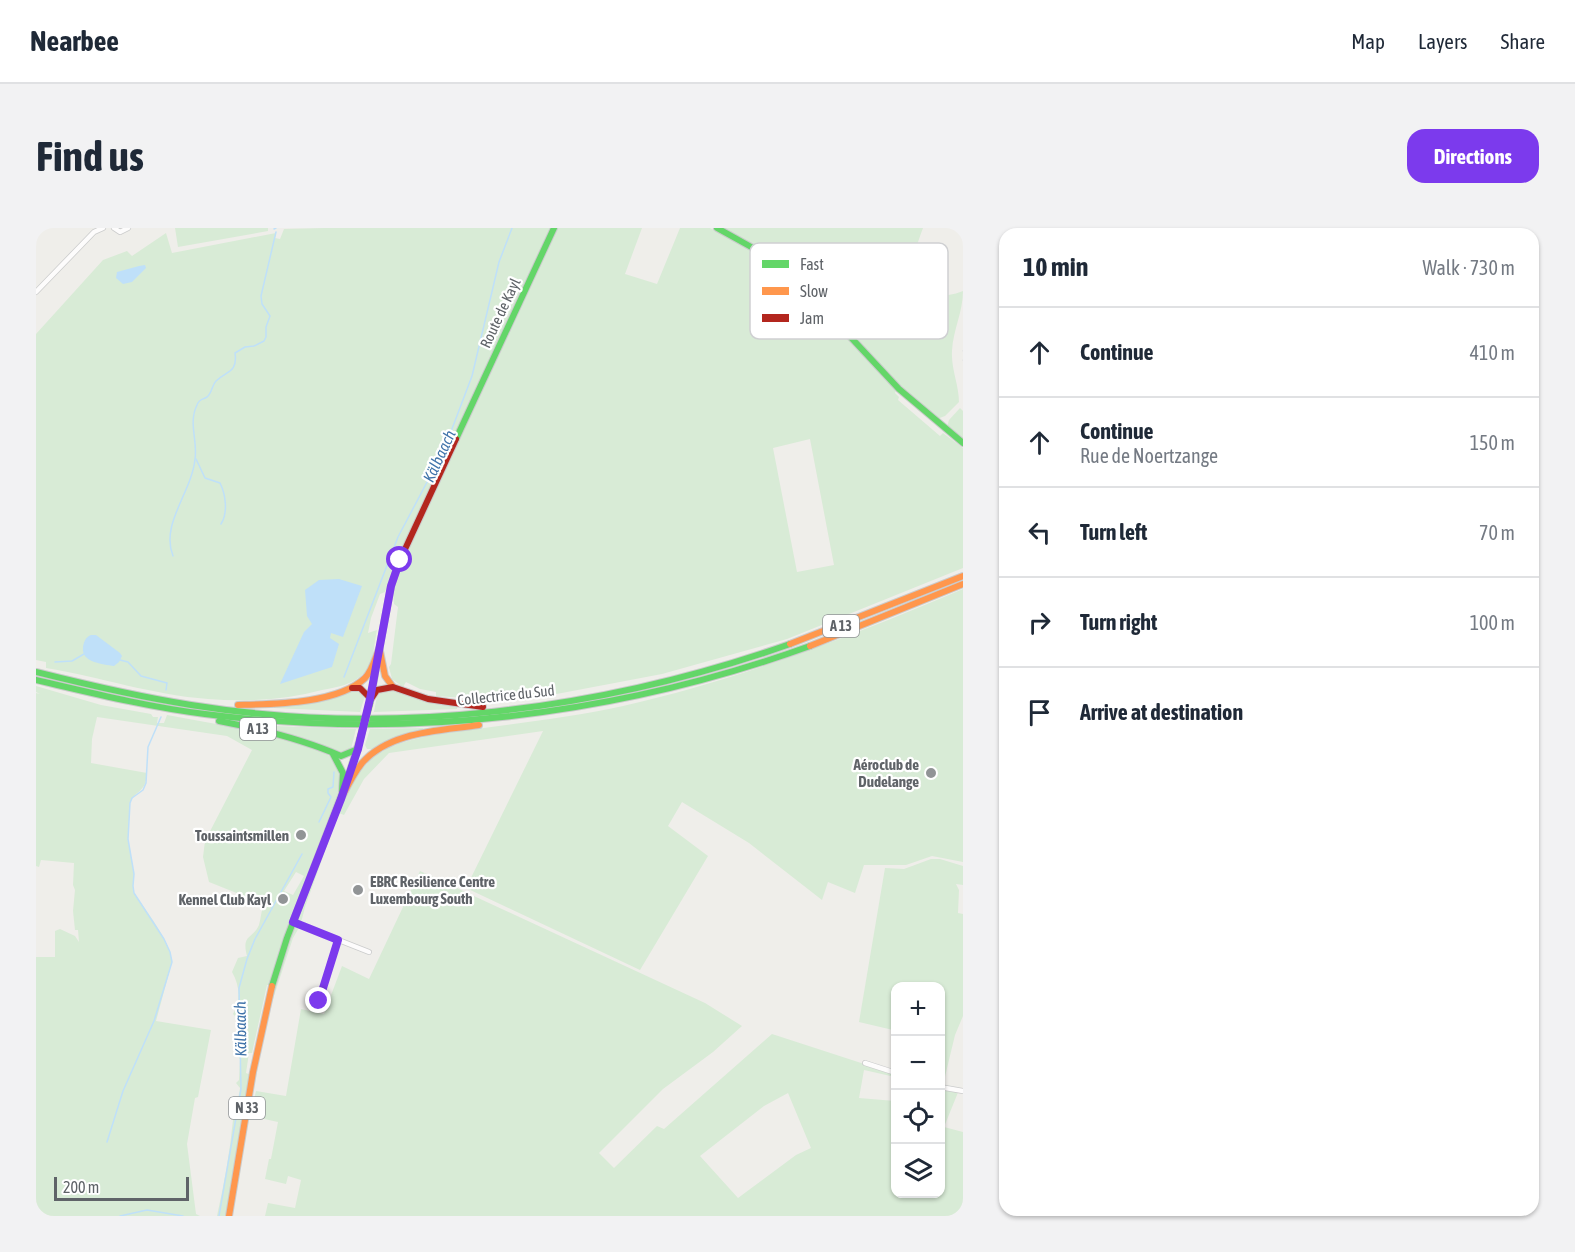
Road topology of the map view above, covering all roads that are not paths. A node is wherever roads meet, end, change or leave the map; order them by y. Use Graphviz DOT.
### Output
graph roads {
  1 [pos="103,228"];
  2 [pos="114,228"];
  3 [pos="128,228"];
  4 [pos="554,228"];
  5 [pos="717,228"];
  6 [pos="93,230"];
  7 [pos="750,246"];
  8 [pos="36,292"];
  9 [pos="852,339"];
  10 [pos="963,443"];
  11 [pos="963,576"];
  12 [pos="963,584"];
  13 [pos="379,649"];
  14 [pos="36,672"];
  15 [pos="36,680"];
  16 [pos="393,687"];
  17 [pos="352,688"];
  18 [pos="370,700"];
  19 [pos="196,704"];
  20 [pos="519,708"];
  21 [pos="180,712"];
  22 [pos="516,717"];
  23 [pos="359,744"];
  24 [pos="373,753"];
  25 [pos="333,754"];
  26 [pos="341,799"];
  27 [pos="293,922"];
  28 [pos="338,940"];
  29 [pos="369,952"];
  30 [pos="319,1001"];
  31 [pos="865,1062"];
  32 [pos="891,1071"];
  33 [pos="945,1088"];
  34 [pos="963,1091"];
  35 [pos="229,1216"];
  1 -- 6 [label="street"];
  2 -- 3 [label="street"];
  4 -- 13 [label="main road, Route de Kayl"];
  5 -- 7 [label="main road"];
  6 -- 8 [label="street"];
  9 -- 10 [label="main road"];
  11 -- 20 [label="main road, Collectrice du Sud / A 13"];
  12 -- 22 [label="main road, Collectrice du Sud / A 13"];
  13 -- 16 [label="main road"];
  13 -- 17 [label="main road"];
  13 -- 18 [label="main road"];
  14 -- 19 [label="main road, Collectrice du Sud / A 13"];
  15 -- 21 [label="main road, Collectrice du Sud / A 13"];
  16 -- 18 [label="main road"];
  16 -- 20 [label="main road, A 13"];
  17 -- 18 [label="main road"];
  17 -- 19 [label="main road, A 13"];
  18 -- 23 [label="main road, N 33, bridge"];
  19 -- 20 [label="main road, Collectrice du Sud / A 13"];
  21 -- 22 [label="main road, Collectrice du Sud / A 13"];
  21 -- 25 [label="main road, A 13"];
  22 -- 24 [label="main road, A 13"];
  23 -- 24 [label="main road"];
  23 -- 25 [label="main road"];
  23 -- 26 [label="main road, N 33"];
  24 -- 26 [label="main road, A 13"];
  25 -- 26 [label="main road"];
  26 -- 27 [label="main road, N 33"];
  27 -- 28 [label="street"];
  27 -- 35 [label="main road, N 33"];
  28 -- 29 [label="street"];
  28 -- 30 [label="street"];
  31 -- 32 [label="street"];
  33 -- 34 [label="street"];
}
